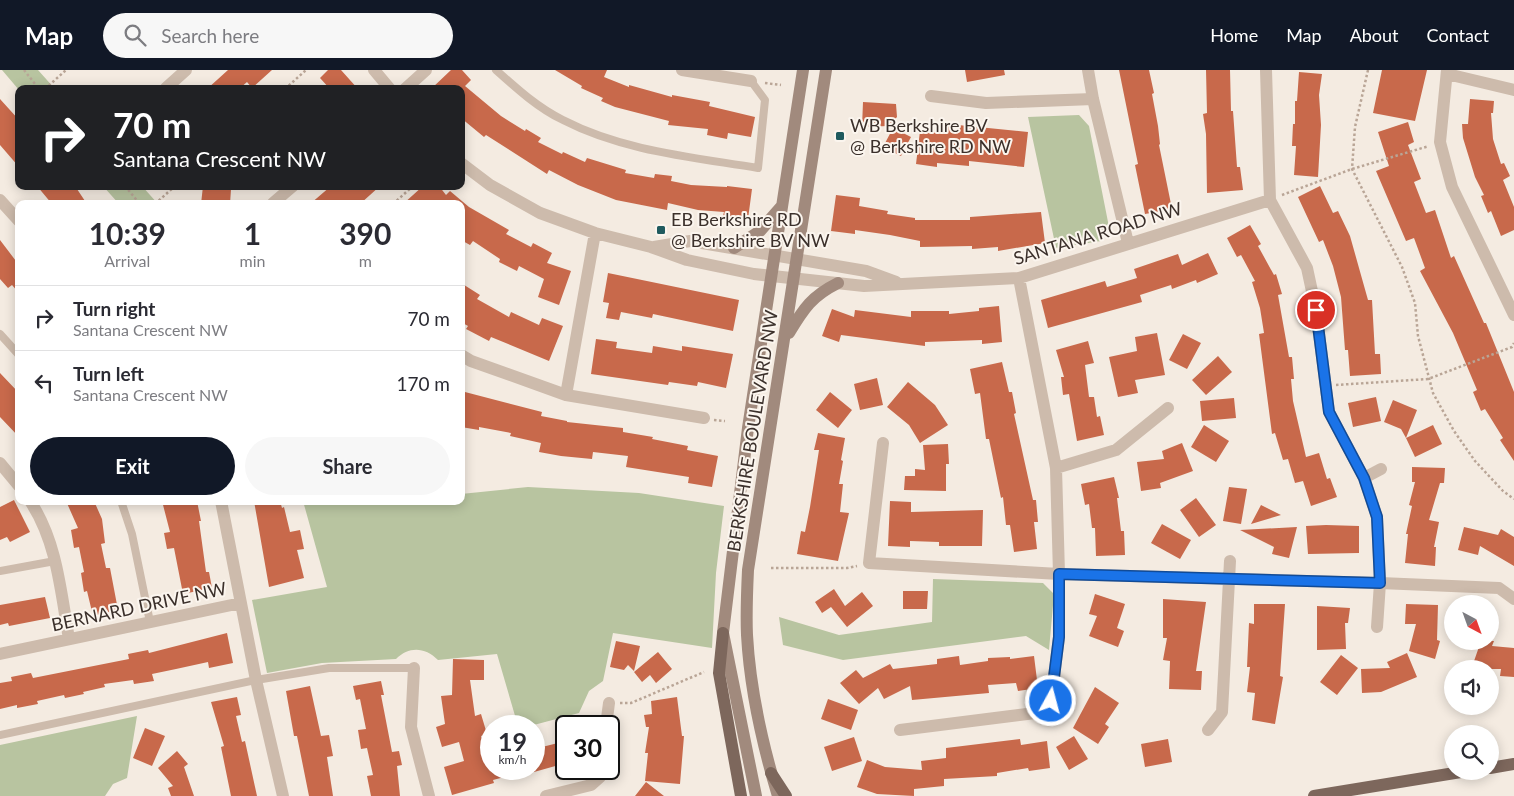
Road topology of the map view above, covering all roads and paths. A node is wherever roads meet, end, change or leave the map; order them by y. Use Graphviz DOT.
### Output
graph roads {
  1 [pos="24,70"];
  2 [pos="66,70"];
  3 [pos="186,70"];
  4 [pos="306,70"];
  5 [pos="374,70"];
  6 [pos="426,70"];
  7 [pos="496,70"];
  8 [pos="682,70"];
  9 [pos="803,70"];
  10 [pos="826,70"];
  11 [pos="1088,70"];
  12 [pos="1266,70"];
  13 [pos="1368,70"];
  14 [pos="1447,72"];
  15 [pos="751,81"];
  16 [pos="36,85"];
  17 [pos="49,85"];
  18 [pos="169,85"];
  19 [pos="289,85"];
  20 [pos="387,85"];
  21 [pos="409,85"];
  22 [pos="1514,90"];
  23 [pos="932,96"];
  24 [pos="1093,99"];
  25 [pos="1440,142"];
  26 [pos="465,167"];
  27 [pos="1352,169"];
  28 [pos="128,190"];
  29 [pos="171,190"];
  30 [pos="288,190"];
  31 [pos="409,190"];
  32 [pos="0,200"];
  33 [pos="137,200"];
  34 [pos="159,200"];
  35 [pos="277,200"];
  36 [pos="397,200"];
  37 [pos="1270,200"];
  38 [pos="781,207"];
  39 [pos="15,217"];
  40 [pos="595,233"];
  41 [pos="1128,243"];
  42 [pos="651,247"];
  43 [pos="734,248"];
  44 [pos="774,254"];
  45 [pos="798,259"];
  46 [pos="770,275"];
  47 [pos="795,277"];
  48 [pos="1018,278"];
  49 [pos="838,283"];
  50 [pos="903,285"];
  51 [pos="1514,315"];
  52 [pos="0,334"];
  53 [pos="785,339"];
  54 [pos="1514,343"];
  55 [pos="15,351"];
  56 [pos="465,360"];
  57 [pos="1428,379"];
  58 [pos="1327,386"];
  59 [pos="566,395"];
  60 [pos="1168,408"];
  61 [pos="704,418"];
  62 [pos="883,443"];
  63 [pos="0,463"];
  64 [pos="1056,468"];
  65 [pos="1381,469"];
  66 [pos="1364,478"];
  67 [pos="15,481"];
  68 [pos="1514,499"];
  69 [pos="33,505"];
  70 [pos="122,505"];
  71 [pos="221,505"];
  72 [pos="55,561"];
  73 [pos="1230,561"];
  74 [pos="869,563"];
  75 [pos="772,568"];
  76 [pos="0,571"];
  77 [pos="1059,574"];
  78 [pos="1230,580"];
  79 [pos="1380,583"];
  80 [pos="1514,599"];
  81 [pos="241,604"];
  82 [pos="150,622"];
  83 [pos="1377,627"];
  84 [pos="723,634"];
  85 [pos="69,639"];
  86 [pos="0,654"];
  87 [pos="414,668"];
  88 [pos="704,672"];
  89 [pos="256,680"];
  90 [pos="609,703"];
  91 [pos="607,715"];
  92 [pos="900,730"];
  93 [pos="1208,730"];
  94 [pos="0,735"];
  95 [pos="1514,764"];
  96 [pos="1499,766"];
  97 [pos="771,773"];
  98 [pos="1444,775"];
  99 [pos="597,780"];
  100 [pos="283,796"];
  101 [pos="429,796"];
  102 [pos="546,796"];
  103 [pos="741,796"];
  104 [pos="756,796"];
  105 [pos="778,796"];
  106 [pos="786,796"];
  107 [pos="1314,796"];
  1 -- 16 [label="path"];
  2 -- 17 [label="path"];
  3 -- 18 [label="street"];
  4 -- 19 [label="path"];
  5 -- 20 [label="street"];
  6 -- 21 [label="street"];
  7 -- 15 [label="lane"];
  8 -- 15 [label="street"];
  9 -- 38 [label="main road, BERKSHIRE BOULEVARD NW"];
  10 -- 45 [label="main road, BERKSHIRE BOULEVARD NW"];
  11 -- 24 [label="street"];
  12 -- 37 [label="street"];
  13 -- 27 [label="path"];
  14 -- 22 [label="street"];
  14 -- 25 [label="street"];
  23 -- 24 [label="street"];
  24 -- 41 [label="street"];
  25 -- 27 [label="path"];
  25 -- 51 [label="street"];
  26 -- 40 [label="street, SANTANA ROAD NW"];
  27 -- 37 [label="path"];
  27 -- 57 [label="path"];
  28 -- 33 [label="path"];
  29 -- 34 [label="path"];
  30 -- 35 [label="street"];
  31 -- 36 [label="path"];
  32 -- 39 [label="street"];
  37 -- 41 [label="street, SANTANA ROAD NW"];
  37 -- 58 [label="street"];
  38 -- 43 [label="main road"];
  38 -- 44 [label="main road, BERKSHIRE BOULEVARD NW"];
  40 -- 42 [label="street, SANTANA ROAD NW"];
  40 -- 59 [label="street"];
  41 -- 48 [label="street, SANTANA ROAD NW"];
  42 -- 43 [label="street, SANTANA ROAD NW"];
  42 -- 46 [label="street, SANTANA ROAD NW"];
  43 -- 44 [label="street, SANTANA ROAD NW"];
  44 -- 45 [label="street, SANTANA ROAD NW"];
  44 -- 46 [label="main road, BERKSHIRE BOULEVARD NW"];
  45 -- 47 [label="main road, BERKSHIRE BOULEVARD NW"];
  45 -- 50 [label="street, SANTANA ROAD NW"];
  46 -- 47 [label="street, SANTANA ROAD NW"];
  46 -- 84 [label="main road, BERKSHIRE BOULEVARD NW"];
  47 -- 49 [label="street, SANTANA ROAD NW"];
  47 -- 53 [label="main road, BERKSHIRE BOULEVARD NW"];
  48 -- 50 [label="street, SANTANA ROAD NW"];
  48 -- 64 [label="street"];
  49 -- 50 [label="street, SANTANA ROAD NW"];
  49 -- 53 [label="main road"];
  52 -- 55 [label="lane"];
  53 -- 97 [label="main road, BERKSHIRE BOULEVARD NW"];
  54 -- 57 [label="path"];
  56 -- 59 [label="street"];
  57 -- 58 [label="path"];
  57 -- 68 [label="path"];
  58 -- 66 [label="street"];
  59 -- 61 [label="street"];
  60 -- 64 [label="street"];
  62 -- 74 [label="street"];
  63 -- 67 [label="street"];
  64 -- 77 [label="street"];
  65 -- 66 [label="street"];
  66 -- 79 [label="street"];
  69 -- 72 [label="street"];
  70 -- 82 [label="lane"];
  71 -- 81 [label="street, BERNARD DRIVE NW"];
  72 -- 76 [label="lane"];
  72 -- 85 [label="street"];
  73 -- 78 [label="street"];
  74 -- 75 [label="path"];
  74 -- 77 [label="street"];
  77 -- 78 [label="street"];
  77 -- 92 [label="street"];
  78 -- 79 [label="street"];
  78 -- 93 [label="street"];
  79 -- 80 [label="street"];
  79 -- 83 [label="street"];
  81 -- 82 [label="street, BERNARD DRIVE NW"];
  81 -- 89 [label="street"];
  82 -- 85 [label="street, BERNARD DRIVE NW"];
  84 -- 103 [label="main road"];
  84 -- 104 [label="main road, BERKSHIRE BOULEVARD NW"];
  85 -- 86 [label="street, BERNARD DRIVE NW"];
  87 -- 89 [label="lane"];
  87 -- 101 [label="street"];
  88 -- 90 [label="path"];
  89 -- 94 [label="lane"];
  89 -- 100 [label="street"];
  90 -- 91 [label="street"];
  95 -- 96 [label="main road"];
  97 -- 105 [label="main road, BERKSHIRE BOULEVARD NW"];
  97 -- 106 [label="main road"];
  98 -- 107 [label="main road"];
  99 -- 102 [label="street"];
}
